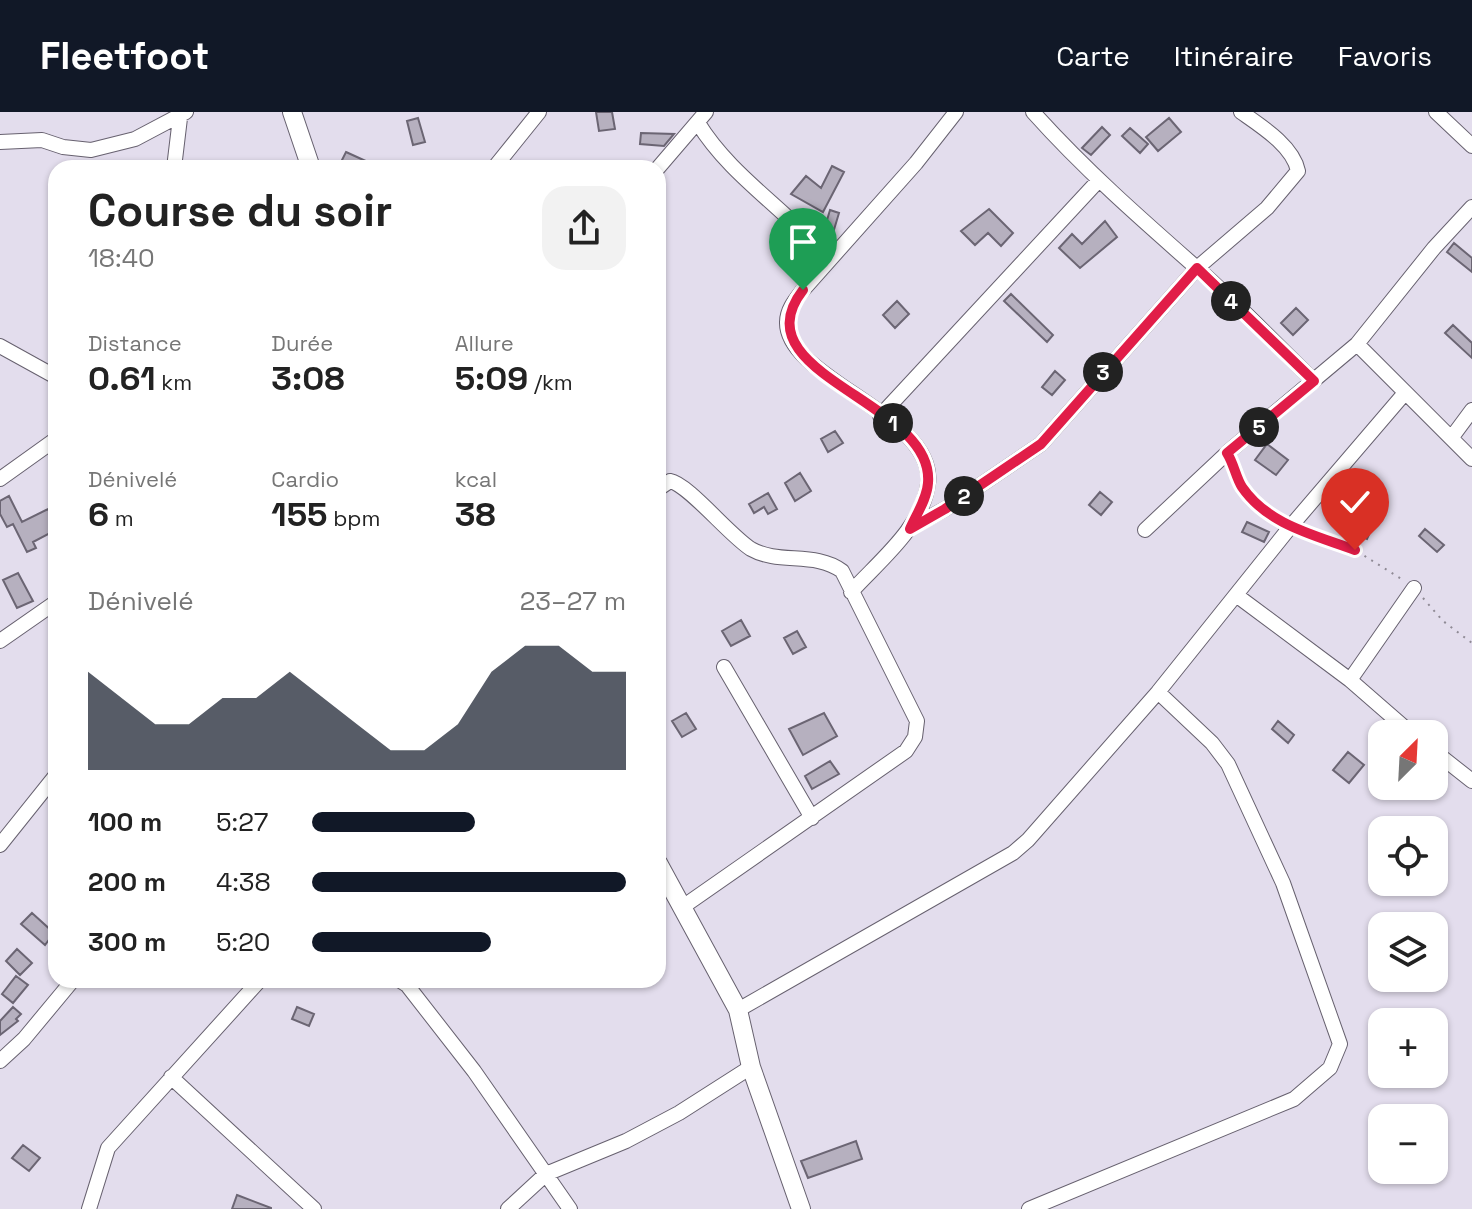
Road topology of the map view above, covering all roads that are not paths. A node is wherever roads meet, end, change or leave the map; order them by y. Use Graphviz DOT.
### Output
graph roads {
  1 [pos="292,112"];
  2 [pos="956,112"];
  3 [pos="1033,112"];
  4 [pos="1241,112"];
  5 [pos="1436,112"];
  6 [pos="536,114"];
  7 [pos="183,115"];
  8 [pos="702,118"];
  9 [pos="0,142"];
  10 [pos="1472,146"];
  11 [pos="175,160"];
  12 [pos="308,160"];
  13 [pos="500,160"];
  14 [pos="665,160"];
  15 [pos="1099,180"];
  16 [pos="1472,207"];
  17 [pos="828,259"];
  18 [pos="1197,268"];
  19 [pos="1357,344"];
  20 [pos="0,346"];
  21 [pos="48,373"];
  22 [pos="1314,381"];
  23 [pos="1404,394"];
  24 [pos="1472,410"];
  25 [pos="880,416"];
  26 [pos="1452,437"];
  27 [pos="48,445"];
  28 [pos="1472,459"];
  29 [pos="0,479"];
  30 [pos="666,483"];
  31 [pos="910,529"];
  32 [pos="1145,530"];
  33 [pos="1414,588"];
  34 [pos="851,592"];
  35 [pos="1236,595"];
  36 [pos="48,608"];
  37 [pos="0,641"];
  38 [pos="724,667"];
  39 [pos="1350,680"];
  40 [pos="1158,692"];
  41 [pos="1396,720"];
  42 [pos="1448,762"];
  43 [pos="1472,781"];
  44 [pos="48,785"];
  45 [pos="812,818"];
  46 [pos="0,845"];
  47 [pos="666,876"];
  48 [pos="684,906"];
  49 [pos="66,988"];
  50 [pos="253,988"];
  51 [pos="411,988"];
  52 [pos="738,1010"];
  53 [pos="2,1052"];
  54 [pos="751,1067"];
  55 [pos="171,1077"];
  56 [pos="546,1174"];
  57 [pos="89,1209"];
  58 [pos="314,1209"];
  59 [pos="508,1209"];
  60 [pos="570,1209"];
  61 [pos="801,1209"];
  62 [pos="1029,1209"];
  1 -- 12 [label="street"];
  2 -- 17 [label="street"];
  3 -- 15 [label="street"];
  4 -- 18 [label="street"];
  5 -- 10 [label="street"];
  6 -- 13 [label="street"];
  7 -- 9 [label="street"];
  7 -- 11 [label="street"];
  8 -- 14 [label="street"];
  8 -- 17 [label="street"];
  15 -- 18 [label="street"];
  15 -- 25 [label="street"];
  16 -- 19 [label="street"];
  17 -- 25 [label="street"];
  18 -- 22 [label="street"];
  18 -- 31 [label="street"];
  19 -- 22 [label="street"];
  19 -- 23 [label="street"];
  20 -- 21 [label="street"];
  22 -- 32 [label="street"];
  23 -- 26 [label="street"];
  23 -- 35 [label="street"];
  24 -- 26 [label="street"];
  25 -- 31 [label="street"];
  26 -- 28 [label="street"];
  27 -- 29 [label="street"];
  30 -- 34 [label="street"];
  31 -- 34 [label="street"];
  33 -- 39 [label="street"];
  34 -- 45 [label="street"];
  35 -- 39 [label="street"];
  35 -- 40 [label="street"];
  36 -- 37 [label="street"];
  38 -- 45 [label="street"];
  39 -- 41 [label="street"];
  40 -- 52 [label="street"];
  40 -- 62 [label="street"];
  42 -- 43 [label="street"];
  44 -- 46 [label="street"];
  45 -- 48 [label="street"];
  47 -- 48 [label="street"];
  48 -- 52 [label="street"];
  49 -- 53 [label="street"];
  50 -- 55 [label="street"];
  51 -- 56 [label="street"];
  52 -- 54 [label="street"];
  54 -- 56 [label="street"];
  54 -- 61 [label="street"];
  55 -- 57 [label="street"];
  55 -- 58 [label="street"];
  56 -- 59 [label="street"];
  56 -- 60 [label="street"];
}
